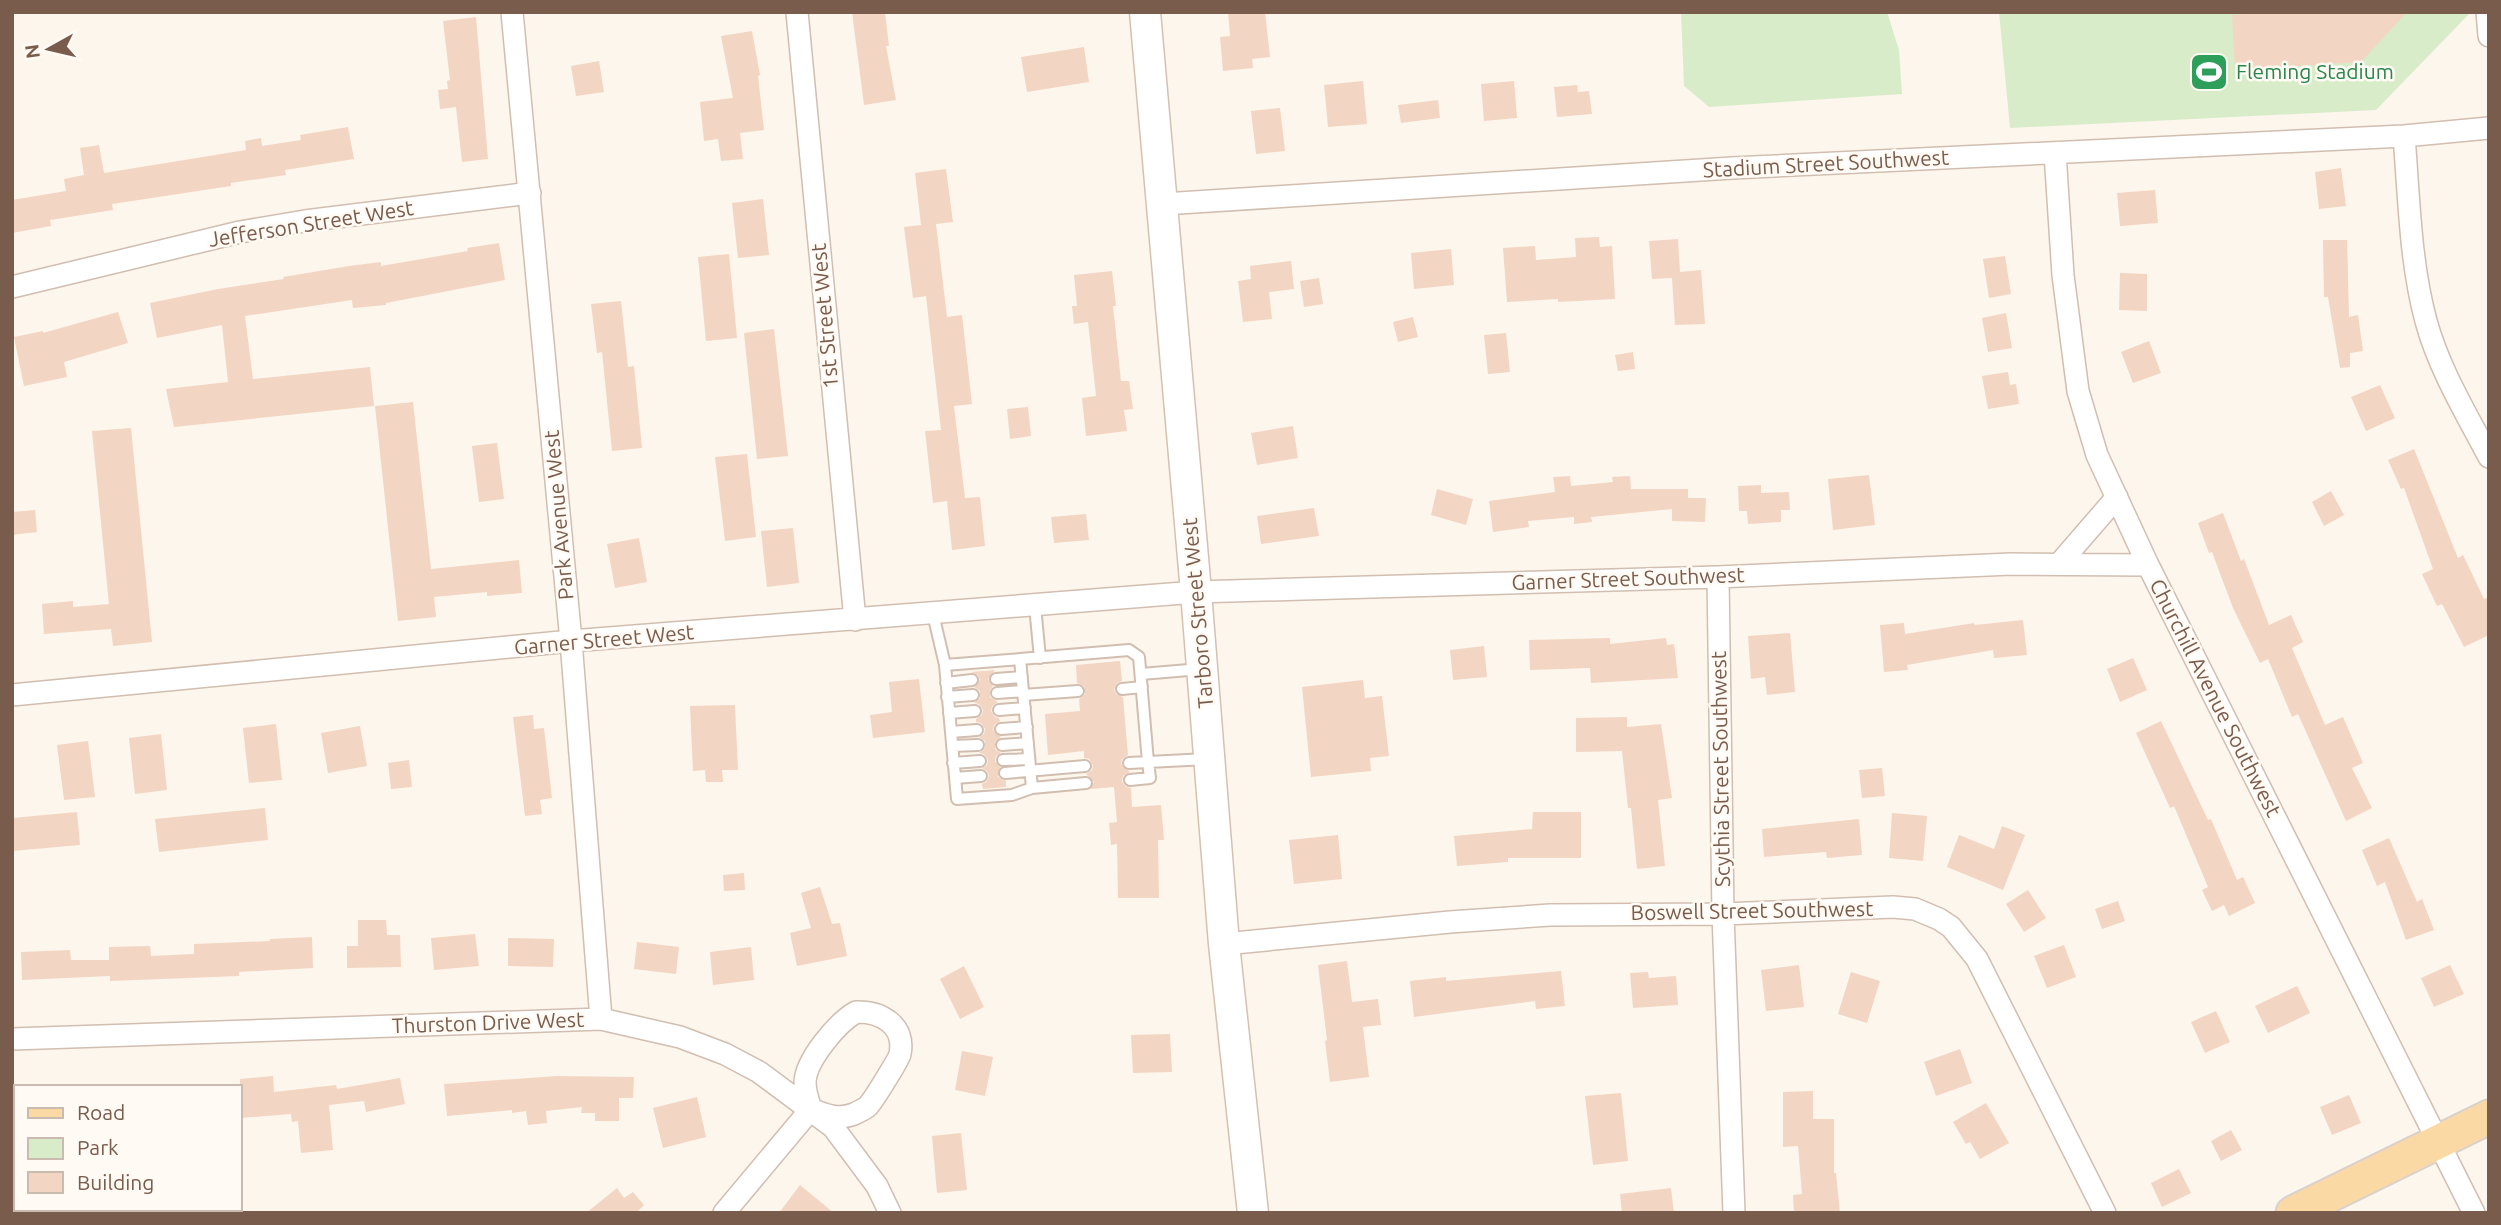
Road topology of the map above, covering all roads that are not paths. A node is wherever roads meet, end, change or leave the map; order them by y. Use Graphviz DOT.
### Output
graph roads {
  1 [pos="512,12"];
  2 [pos="797,12"];
  3 [pos="1145,12"];
  4 [pos="2487,12"];
  5 [pos="2489,36"];
  6 [pos="2489,128"];
  7 [pos="2404,136"];
  8 [pos="2055,153"];
  9 [pos="530,193"];
  10 [pos="1163,204"];
  11 [pos="12,287"];
  12 [pos="2489,457"];
  13 [pos="2117,498"];
  14 [pos="2059,564"];
  15 [pos="2148,565"];
  16 [pos="1718,577"];
  17 [pos="1196,592"];
  18 [pos="1035,606"];
  19 [pos="933,614"];
  20 [pos="855,620"];
  21 [pos="571,641"];
  22 [pos="1040,657"];
  23 [pos="1020,659"];
  24 [pos="945,665"];
  25 [pos="1202,669"];
  26 [pos="1141,674"];
  27 [pos="1022,677"];
  28 [pos="996,679"];
  29 [pos="972,680"];
  30 [pos="946,683"];
  31 [pos="1142,687"];
  32 [pos="1122,689"];
  33 [pos="1078,691"];
  34 [pos="997,693"];
  35 [pos="1023,693"];
  36 [pos="12,695"];
  37 [pos="973,695"];
  38 [pos="947,697"];
  39 [pos="1025,708"];
  40 [pos="999,710"];
  41 [pos="975,711"];
  42 [pos="949,713"];
  43 [pos="1027,727"];
  44 [pos="1000,729"];
  45 [pos="977,730"];
  46 [pos="951,732"];
  47 [pos="1028,743"];
  48 [pos="978,745"];
  49 [pos="1002,745"];
  50 [pos="952,746"];
  51 [pos="1030,759"];
  52 [pos="1209,759"];
  53 [pos="1003,760"];
  54 [pos="980,761"];
  55 [pos="1148,762"];
  56 [pos="954,763"];
  57 [pos="1129,763"];
  58 [pos="1085,766"];
  59 [pos="1031,772"];
  60 [pos="1005,773"];
  61 [pos="981,776"];
  62 [pos="955,778"];
  63 [pos="1130,780"];
  64 [pos="1086,783"];
  65 [pos="1032,788"];
  66 [pos="1723,914"];
  67 [pos="1224,944"];
  68 [pos="601,1018"];
  69 [pos="12,1039"];
  70 [pos="811,1109"];
  71 [pos="2489,1117"];
  72 [pos="2438,1142"];
  73 [pos="724,1213"];
  74 [pos="890,1213"];
  75 [pos="1253,1213"];
  76 [pos="1734,1213"];
  77 [pos="2105,1213"];
  78 [pos="2293,1213"];
  79 [pos="2474,1213"];
  1 -- 9 [label="street, Park Avenue West"];
  2 -- 20 [label="street, 1st Street West"];
  3 -- 10 [label="main road, Tarboro Street West"];
  4 -- 5 [label="street"];
  6 -- 7 [label="street, Stadium Street Southwest"];
  7 -- 8 [label="street, Stadium Street Southwest"];
  7 -- 12 [label="street"];
  8 -- 10 [label="street, Stadium Street Southwest"];
  8 -- 13 [label="street, Churchill Avenue Southwest"];
  9 -- 11 [label="street, Jefferson Street West"];
  9 -- 21 [label="street, Park Avenue West"];
  10 -- 17 [label="main road, Tarboro Street West"];
  13 -- 14 [label="street"];
  13 -- 15 [label="street, Churchill Avenue Southwest"];
  14 -- 15 [label="street, Garner Street Southwest"];
  14 -- 16 [label="street, Garner Street Southwest"];
  15 -- 72 [label="street, Churchill Avenue Southwest"];
  16 -- 17 [label="street, Garner Street Southwest"];
  16 -- 66 [label="street, Scythia Street Southwest"];
  17 -- 18 [label="street, Garner Street West"];
  17 -- 25 [label="main road, Tarboro Street West"];
  18 -- 19 [label="street, Garner Street West"];
  18 -- 22 [label="lane"];
  19 -- 20 [label="street, Garner Street West"];
  19 -- 24 [label="lane"];
  20 -- 21 [label="street, Garner Street West"];
  21 -- 36 [label="street, Garner Street West"];
  21 -- 68 [label="street, Park Avenue West"];
  22 -- 23 [label="lane"];
  22 -- 26 [label="lane"];
  23 -- 24 [label="lane"];
  23 -- 27 [label="lane"];
  24 -- 30 [label="lane"];
  25 -- 26 [label="lane"];
  25 -- 52 [label="main road, Tarboro Street West"];
  26 -- 31 [label="lane"];
  27 -- 28 [label="lane"];
  27 -- 35 [label="lane"];
  29 -- 30 [label="lane"];
  30 -- 38 [label="lane"];
  31 -- 32 [label="lane"];
  31 -- 55 [label="lane"];
  33 -- 35 [label="lane"];
  34 -- 35 [label="lane"];
  35 -- 39 [label="lane"];
  37 -- 38 [label="lane"];
  38 -- 42 [label="lane"];
  39 -- 40 [label="lane"];
  39 -- 43 [label="lane"];
  41 -- 42 [label="lane"];
  42 -- 46 [label="lane"];
  43 -- 44 [label="lane"];
  43 -- 47 [label="lane"];
  45 -- 46 [label="lane"];
  46 -- 50 [label="lane"];
  47 -- 49 [label="lane"];
  47 -- 51 [label="lane"];
  48 -- 50 [label="lane"];
  50 -- 56 [label="lane"];
  51 -- 53 [label="lane"];
  51 -- 59 [label="lane"];
  52 -- 55 [label="lane"];
  52 -- 67 [label="main road, Tarboro Street West"];
  54 -- 56 [label="lane"];
  55 -- 57 [label="lane"];
  55 -- 63 [label="lane"];
  56 -- 62 [label="lane"];
  58 -- 59 [label="lane"];
  59 -- 60 [label="lane"];
  59 -- 65 [label="lane"];
  61 -- 62 [label="lane"];
  62 -- 65 [label="lane"];
  64 -- 65 [label="lane"];
  66 -- 67 [label="street, Boswell Street Southwest"];
  66 -- 76 [label="street, Scythia Street Southwest"];
  66 -- 77 [label="street, Boswell Street Southwest"];
  67 -- 75 [label="main road, Tarboro Street West"];
  68 -- 69 [label="street, Thurston Drive West"];
  68 -- 70 [label="street, Thurston Drive West"];
  70 -- 70 [label="street"];
  70 -- 73 [label="street"];
  70 -- 74 [label="street, Thurston Drive West"];
  71 -- 72 [label="main road"];
  72 -- 78 [label="main road"];
  72 -- 79 [label="street, Churchill Avenue Southwest"];
}
